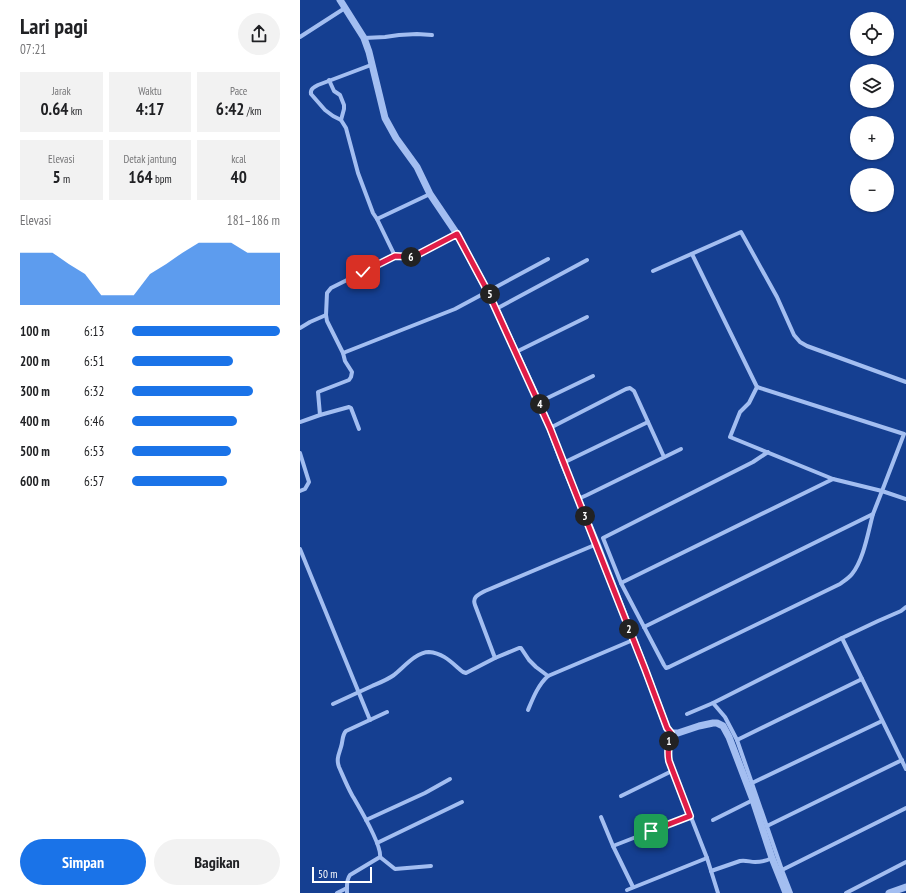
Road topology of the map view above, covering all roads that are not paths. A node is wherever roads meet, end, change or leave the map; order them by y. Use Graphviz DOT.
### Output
graph roads {
  1 [pos="340,0"];
  2 [pos="345,8"];
  3 [pos="432,35"];
  4 [pos="300,37"];
  5 [pos="364,38"];
  6 [pos="371,65"];
  7 [pos="329,80"];
  8 [pos="341,120"];
  9 [pos="430,194"];
  10 [pos="377,219"];
  11 [pos="457,234"];
  12 [pos="692,254"];
  13 [pos="395,256"];
  14 [pos="548,259"];
  15 [pos="587,260"];
  16 [pos="653,271"];
  17 [pos="488,292"];
  18 [pos="496,309"];
  19 [pos="326,315"];
  20 [pos="586,317"];
  21 [pos="300,328"];
  22 [pos="516,352"];
  23 [pos="343,353"];
  24 [pos="593,376"];
  25 [pos="906,382"];
  26 [pos="757,387"];
  27 [pos="539,402"];
  28 [pos="320,415"];
  29 [pos="300,422"];
  30 [pos="648,422"];
  31 [pos="550,428"];
  32 [pos="906,428"];
  33 [pos="359,429"];
  34 [pos="904,434"];
  35 [pos="680,448"];
  36 [pos="768,452"];
  37 [pos="300,453"];
  38 [pos="664,457"];
  39 [pos="563,464"];
  40 [pos="833,479"];
  41 [pos="300,491"];
  42 [pos="882,491"];
  43 [pos="578,498"];
  44 [pos="906,499"];
  45 [pos="873,514"];
  46 [pos="597,544"];
  47 [pos="300,549"];
  48 [pos="621,583"];
  49 [pos="906,607"];
  50 [pos="644,627"];
  51 [pos="842,638"];
  52 [pos="633,640"];
  53 [pos="495,658"];
  54 [pos="548,676"];
  55 [pos="862,679"];
  56 [pos="359,692"];
  57 [pos="713,702"];
  58 [pos="333,704"];
  59 [pos="528,710"];
  60 [pos="387,712"];
  61 [pos="687,714"];
  62 [pos="370,720"];
  63 [pos="882,720"];
  64 [pos="671,733"];
  65 [pos="737,740"];
  66 [pos="902,760"];
  67 [pos="906,769"];
  68 [pos="672,771"];
  69 [pos="450,779"];
  70 [pos="752,783"];
  71 [pos="621,796"];
  72 [pos="753,800"];
  73 [pos="462,802"];
  74 [pos="906,808"];
  75 [pos="690,816"];
  76 [pos="601,817"];
  77 [pos="366,820"];
  78 [pos="713,820"];
  79 [pos="767,826"];
  80 [pos="377,843"];
  81 [pos="613,846"];
  82 [pos="380,856"];
  83 [pos="707,858"];
  84 [pos="772,858"];
  85 [pos="906,862"];
  86 [pos="431,866"];
  87 [pos="782,870"];
  88 [pos="711,871"];
  89 [pos="633,887"];
  90 [pos="906,887"];
  91 [pos="347,888"];
  92 [pos="627,890"];
  93 [pos="337,893"];
  94 [pos="348,893"];
  95 [pos="718,893"];
  96 [pos="786,893"];
  97 [pos="791,893"];
  98 [pos="846,893"];
  99 [pos="889,893"];
  1 -- 2 [label="street"];
  2 -- 4 [label="street"];
  2 -- 5 [label="street"];
  3 -- 5 [label="street"];
  5 -- 6 [label="street"];
  6 -- 7 [label="street"];
  6 -- 9 [label="street"];
  7 -- 8 [label="street"];
  7 -- 8 [label="street"];
  8 -- 10 [label="street"];
  9 -- 10 [label="street"];
  9 -- 11 [label="street"];
  10 -- 13 [label="street"];
  11 -- 13 [label="street"];
  11 -- 17 [label="street"];
  12 -- 16 [label="street"];
  12 -- 25 [label="street"];
  12 -- 26 [label="street"];
  13 -- 19 [label="street"];
  14 -- 17 [label="street"];
  15 -- 18 [label="street"];
  17 -- 18 [label="street"];
  17 -- 23 [label="street"];
  18 -- 22 [label="street"];
  19 -- 21 [label="street"];
  19 -- 23 [label="street"];
  20 -- 22 [label="street"];
  22 -- 27 [label="street"];
  23 -- 28 [label="street"];
  24 -- 27 [label="street"];
  26 -- 34 [label="street"];
  26 -- 36 [label="street"];
  27 -- 31 [label="street"];
  28 -- 29 [label="street"];
  28 -- 33 [label="street"];
  30 -- 31 [label="street"];
  30 -- 38 [label="street"];
  30 -- 39 [label="street"];
  31 -- 39 [label="street"];
  32 -- 34 [label="street"];
  34 -- 42 [label="street"];
  35 -- 38 [label="street"];
  36 -- 40 [label="street"];
  36 -- 48 [label="street"];
  37 -- 41 [label="street"];
  38 -- 43 [label="street"];
  39 -- 43 [label="street"];
  40 -- 42 [label="street"];
  40 -- 48 [label="street"];
  42 -- 44 [label="street"];
  42 -- 45 [label="street"];
  43 -- 46 [label="street"];
  45 -- 50 [label="street"];
  45 -- 50 [label="street"];
  46 -- 52 [label="street"];
  46 -- 53 [label="street"];
  47 -- 56 [label="street"];
  48 -- 50 [label="street"];
  49 -- 51 [label="street"];
  51 -- 55 [label="street"];
  51 -- 57 [label="street"];
  52 -- 54 [label="street"];
  52 -- 64 [label="street"];
  53 -- 54 [label="street"];
  53 -- 56 [label="street"];
  54 -- 59 [label="street"];
  55 -- 63 [label="street"];
  55 -- 65 [label="street"];
  56 -- 58 [label="street"];
  56 -- 62 [label="street"];
  57 -- 61 [label="street"];
  57 -- 65 [label="street"];
  60 -- 62 [label="street"];
  62 -- 77 [label="street"];
  63 -- 66 [label="street"];
  63 -- 70 [label="street"];
  64 -- 68 [label="street"];
  64 -- 72 [label="street"];
  65 -- 70 [label="street"];
  66 -- 67 [label="street"];
  66 -- 79 [label="street"];
  68 -- 71 [label="street"];
  68 -- 75 [label="street"];
  69 -- 77 [label="street"];
  70 -- 79 [label="street"];
  72 -- 78 [label="street"];
  72 -- 84 [label="street"];
  73 -- 80 [label="street"];
  74 -- 87 [label="street"];
  75 -- 81 [label="street"];
  75 -- 83 [label="street"];
  76 -- 81 [label="street"];
  77 -- 80 [label="street"];
  79 -- 87 [label="street"];
  80 -- 82 [label="street"];
  81 -- 89 [label="street"];
  82 -- 86 [label="street"];
  82 -- 91 [label="street"];
  83 -- 88 [label="street"];
  83 -- 89 [label="street"];
  84 -- 88 [label="street"];
  84 -- 96 [label="street"];
  85 -- 98 [label="street"];
  87 -- 97 [label="street"];
  88 -- 95 [label="street"];
  89 -- 92 [label="street"];
  90 -- 99 [label="street"];
  91 -- 93 [label="street"];
  91 -- 94 [label="street"];
}
